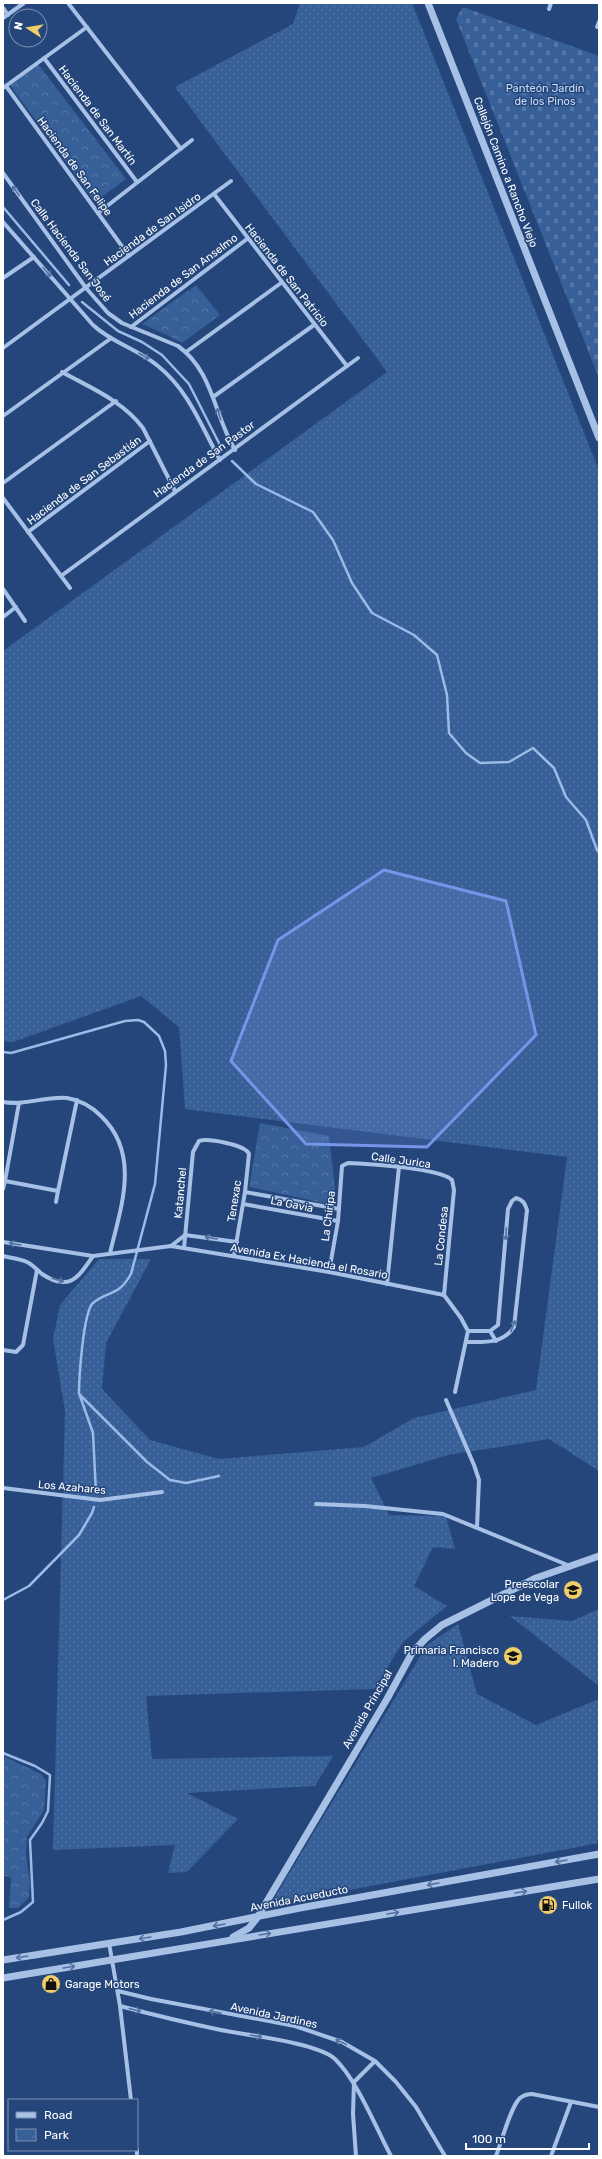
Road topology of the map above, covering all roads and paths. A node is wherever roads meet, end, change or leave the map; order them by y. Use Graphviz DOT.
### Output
graph roads {
  1 [pos="68,3"];
  2 [pos="428,3"];
  3 [pos="551,3"];
  4 [pos="3,8"];
  5 [pos="549,9"];
  6 [pos="8,15"];
  7 [pos="3,18"];
  8 [pos="599,22"];
  9 [pos="597,27"];
  10 [pos="87,28"];
  11 [pos="44,58"];
  12 [pos="4,87"];
  13 [pos="192,140"];
  14 [pos="181,149"];
  15 [pos="3,173"];
  16 [pos="231,181"];
  17 [pos="137,182"];
  18 [pos="214,194"];
  19 [pos="98,213"];
  20 [pos="3,222"];
  21 [pos="247,239"];
  22 [pos="129,256"];
  23 [pos="34,257"];
  24 [pos="3,278"];
  25 [pos="281,283"];
  26 [pos="86,288"];
  27 [pos="70,299"];
  28 [pos="314,325"];
  29 [pos="131,327"];
  30 [pos="110,338"];
  31 [pos="3,348"];
  32 [pos="186,352"];
  33 [pos="358,358"];
  34 [pos="347,366"];
  35 [pos="62,372"];
  36 [pos="213,397"];
  37 [pos="116,401"];
  38 [pos="3,416"];
  39 [pos="599,438"];
  40 [pos="150,441"];
  41 [pos="235,450"];
  42 [pos="220,460"];
  43 [pos="3,483"];
  44 [pos="175,491"];
  45 [pos="3,498"];
  46 [pos="28,532"];
  47 [pos="61,576"];
  48 [pos="70,588"];
  49 [pos="3,589"];
  50 [pos="16,607"];
  51 [pos="3,617"];
  52 [pos="25,621"];
  53 [pos="77,1100"];
  54 [pos="3,1102"];
  55 [pos="19,1103"];
  56 [pos="199,1141"];
  57 [pos="345,1163"];
  58 [pos="399,1167"];
  59 [pos="452,1180"];
  60 [pos="5,1181"];
  61 [pos="3,1189"];
  62 [pos="58,1190"];
  63 [pos="245,1192"];
  64 [pos="56,1202"];
  65 [pos="243,1204"];
  66 [pos="339,1209"];
  67 [pos="338,1222"];
  68 [pos="185,1235"];
  69 [pos="3,1242"];
  70 [pos="237,1242"];
  71 [pos="171,1246"];
  72 [pos="184,1248"];
  73 [pos="110,1253"];
  74 [pos="3,1256"];
  75 [pos="93,1256"];
  76 [pos="234,1256"];
  77 [pos="37,1270"];
  78 [pos="328,1272"];
  79 [pos="387,1284"];
  80 [pos="444,1295"];
  81 [pos="490,1330"];
  82 [pos="468,1331"];
  83 [pos="496,1341"];
  84 [pos="467,1342"];
  85 [pos="3,1350"];
  86 [pos="455,1392"];
  87 [pos="446,1400"];
  88 [pos="3,1488"];
  89 [pos="162,1492"];
  90 [pos="316,1504"];
  91 [pos="477,1527"];
  92 [pos="599,1556"];
  93 [pos="570,1566"];
  94 [pos="599,1854"];
  95 [pos="599,1879"];
  96 [pos="257,1918"];
  97 [pos="226,1941"];
  98 [pos="109,1944"];
  99 [pos="3,1960"];
  100 [pos="112,1960"];
  101 [pos="3,1978"];
  102 [pos="118,1991"];
  103 [pos="120,2006"];
  104 [pos="375,2060"];
  105 [pos="354,2082"];
  106 [pos="131,2099"];
  107 [pos="571,2102"];
  108 [pos="599,2107"];
  109 [pos="389,2155"];
  110 [pos="443,2155"];
  111 [pos="356,2156"];
  112 [pos="496,2156"];
  113 [pos="551,2156"];
  1 -- 10 [label="street"];
  2 -- 39 [label="street, Callejón Camino a Rancho Viejo"];
  3 -- 5 [label="street"];
  4 -- 6 [label="street"];
  6 -- 7 [label="street"];
  8 -- 9 [label="street"];
  10 -- 11 [label="street"];
  10 -- 14 [label="street"];
  11 -- 12 [label="street"];
  11 -- 17 [label="street, Hacienda de San Martín"];
  12 -- 19 [label="street, Hacienda de San Felipe"];
  13 -- 14 [label="street"];
  14 -- 17 [label="street"];
  26 -- 15 [label="street, Calle Hacienda San José, one-way"];
  16 -- 18 [label="street, Hacienda de San Isidro"];
  17 -- 19 [label="street"];
  18 -- 21 [label="street, Hacienda de San Patricio"];
  18 -- 22 [label="street, Hacienda de San Isidro"];
  19 -- 22 [label="street, Hacienda de San Felipe"];
  20 -- 23 [label="street"];
  21 -- 25 [label="street, Hacienda de San Patricio"];
  21 -- 29 [label="street, Hacienda de San Anselmo"];
  22 -- 26 [label="street, Hacienda de San Isidro"];
  23 -- 24 [label="street"];
  23 -- 27 [label="street, one-way"];
  25 -- 28 [label="street, Hacienda de San Patricio"];
  25 -- 32 [label="street"];
  26 -- 27 [label="street, Hacienda de San Isidro"];
  26 -- 29 [label="street, Calle Hacienda San José"];
  27 -- 30 [label="street"];
  27 -- 31 [label="street, Hacienda de San Isidro"];
  28 -- 34 [label="street, Hacienda de San Patricio"];
  28 -- 36 [label="street"];
  29 -- 32 [label="street, Calle Hacienda San José"];
  30 -- 35 [label="street"];
  30 -- 42 [label="street, one-way"];
  32 -- 36 [label="street, Calle Hacienda San José"];
  33 -- 34 [label="street, Hacienda de San Pastor"];
  34 -- 41 [label="street, Hacienda de San Pastor"];
  35 -- 37 [label="street"];
  35 -- 38 [label="street"];
  41 -- 36 [label="street, Calle Hacienda San José, one-way"];
  37 -- 40 [label="street"];
  37 -- 43 [label="street"];
  40 -- 44 [label="street"];
  40 -- 46 [label="street, Hacienda de San Sebastián"];
  41 -- 42 [label="street, Hacienda de San Pastor"];
  42 -- 44 [label="street, Hacienda de San Pastor"];
  44 -- 47 [label="street, Hacienda de San Pastor"];
  45 -- 46 [label="street"];
  46 -- 47 [label="street"];
  47 -- 48 [label="street"];
  49 -- 50 [label="street"];
  50 -- 51 [label="street"];
  50 -- 52 [label="street"];
  53 -- 55 [label="street"];
  53 -- 62 [label="street"];
  53 -- 73 [label="street"];
  54 -- 55 [label="street"];
  55 -- 60 [label="street"];
  56 -- 63 [label="street, Tenexac"];
  56 -- 68 [label="street, Katanchel"];
  57 -- 58 [label="street, Calle Jurica"];
  57 -- 66 [label="street, La Chiripa"];
  58 -- 59 [label="street, Calle Jurica"];
  58 -- 79 [label="street"];
  59 -- 80 [label="street, La Condesa"];
  60 -- 61 [label="street"];
  60 -- 62 [label="street"];
  62 -- 64 [label="street"];
  63 -- 65 [label="street, Tenexac"];
  63 -- 66 [label="street, La Gavia"];
  65 -- 67 [label="street, La Gavia"];
  65 -- 70 [label="street, Tenexac"];
  66 -- 67 [label="street, La Chiripa"];
  67 -- 78 [label="street, La Chiripa"];
  70 -- 68 [label="street, Avenida Ex Hacienda el Rosario, one-way"];
  68 -- 71 [label="street"];
  68 -- 72 [label="street, Katanchel"];
  75 -- 69 [label="street, Avenida Ex Hacienda el Rosario, one-way"];
  70 -- 76 [label="street, Tenexac"];
  71 -- 72 [label="street, Avenida Ex Hacienda el Rosario"];
  71 -- 73 [label="street, Avenida Ex Hacienda el Rosario"];
  72 -- 76 [label="street, Avenida Ex Hacienda el Rosario"];
  73 -- 75 [label="street, Avenida Ex Hacienda el Rosario"];
  74 -- 77 [label="street"];
  77 -- 75 [label="street, one-way"];
  76 -- 78 [label="street, Avenida Ex Hacienda el Rosario"];
  77 -- 85 [label="street"];
  78 -- 79 [label="street, Avenida Ex Hacienda el Rosario"];
  79 -- 80 [label="street, Avenida Ex Hacienda el Rosario"];
  80 -- 82 [label="street"];
  81 -- 82 [label="street"];
  81 -- 83 [label="street"];
  83 -- 81 [label="street, one-way"];
  82 -- 84 [label="street"];
  83 -- 84 [label="street"];
  84 -- 86 [label="street"];
  87 -- 91 [label="street"];
  88 -- 89 [label="street, Los Azahares"];
  90 -- 91 [label="street"];
  91 -- 93 [label="street"];
  92 -- 93 [label="street, Avenida Principal"];
  93 -- 96 [label="street, Avenida Principal"];
  94 -- 96 [label="street, Avenida Acueducto, one-way"];
  97 -- 95 [label="street, one-way"];
  96 -- 97 [label="street"];
  96 -- 98 [label="street, Avenida Acueducto, one-way"];
  97 -- 100 [label="street"];
  98 -- 99 [label="street, Avenida Acueducto, one-way"];
  98 -- 100 [label="street"];
  101 -- 100 [label="street, one-way"];
  100 -- 102 [label="street"];
  102 -- 103 [label="street"];
  104 -- 102 [label="street, Avenida Jardines, one-way"];
  103 -- 105 [label="street, one-way"];
  103 -- 106 [label="street"];
  104 -- 105 [label="street"];
  104 -- 110 [label="street, Avenida Jardines"];
  105 -- 109 [label="street"];
  105 -- 111 [label="street"];
  107 -- 108 [label="street"];
  107 -- 112 [label="street"];
  107 -- 113 [label="street"];
}
